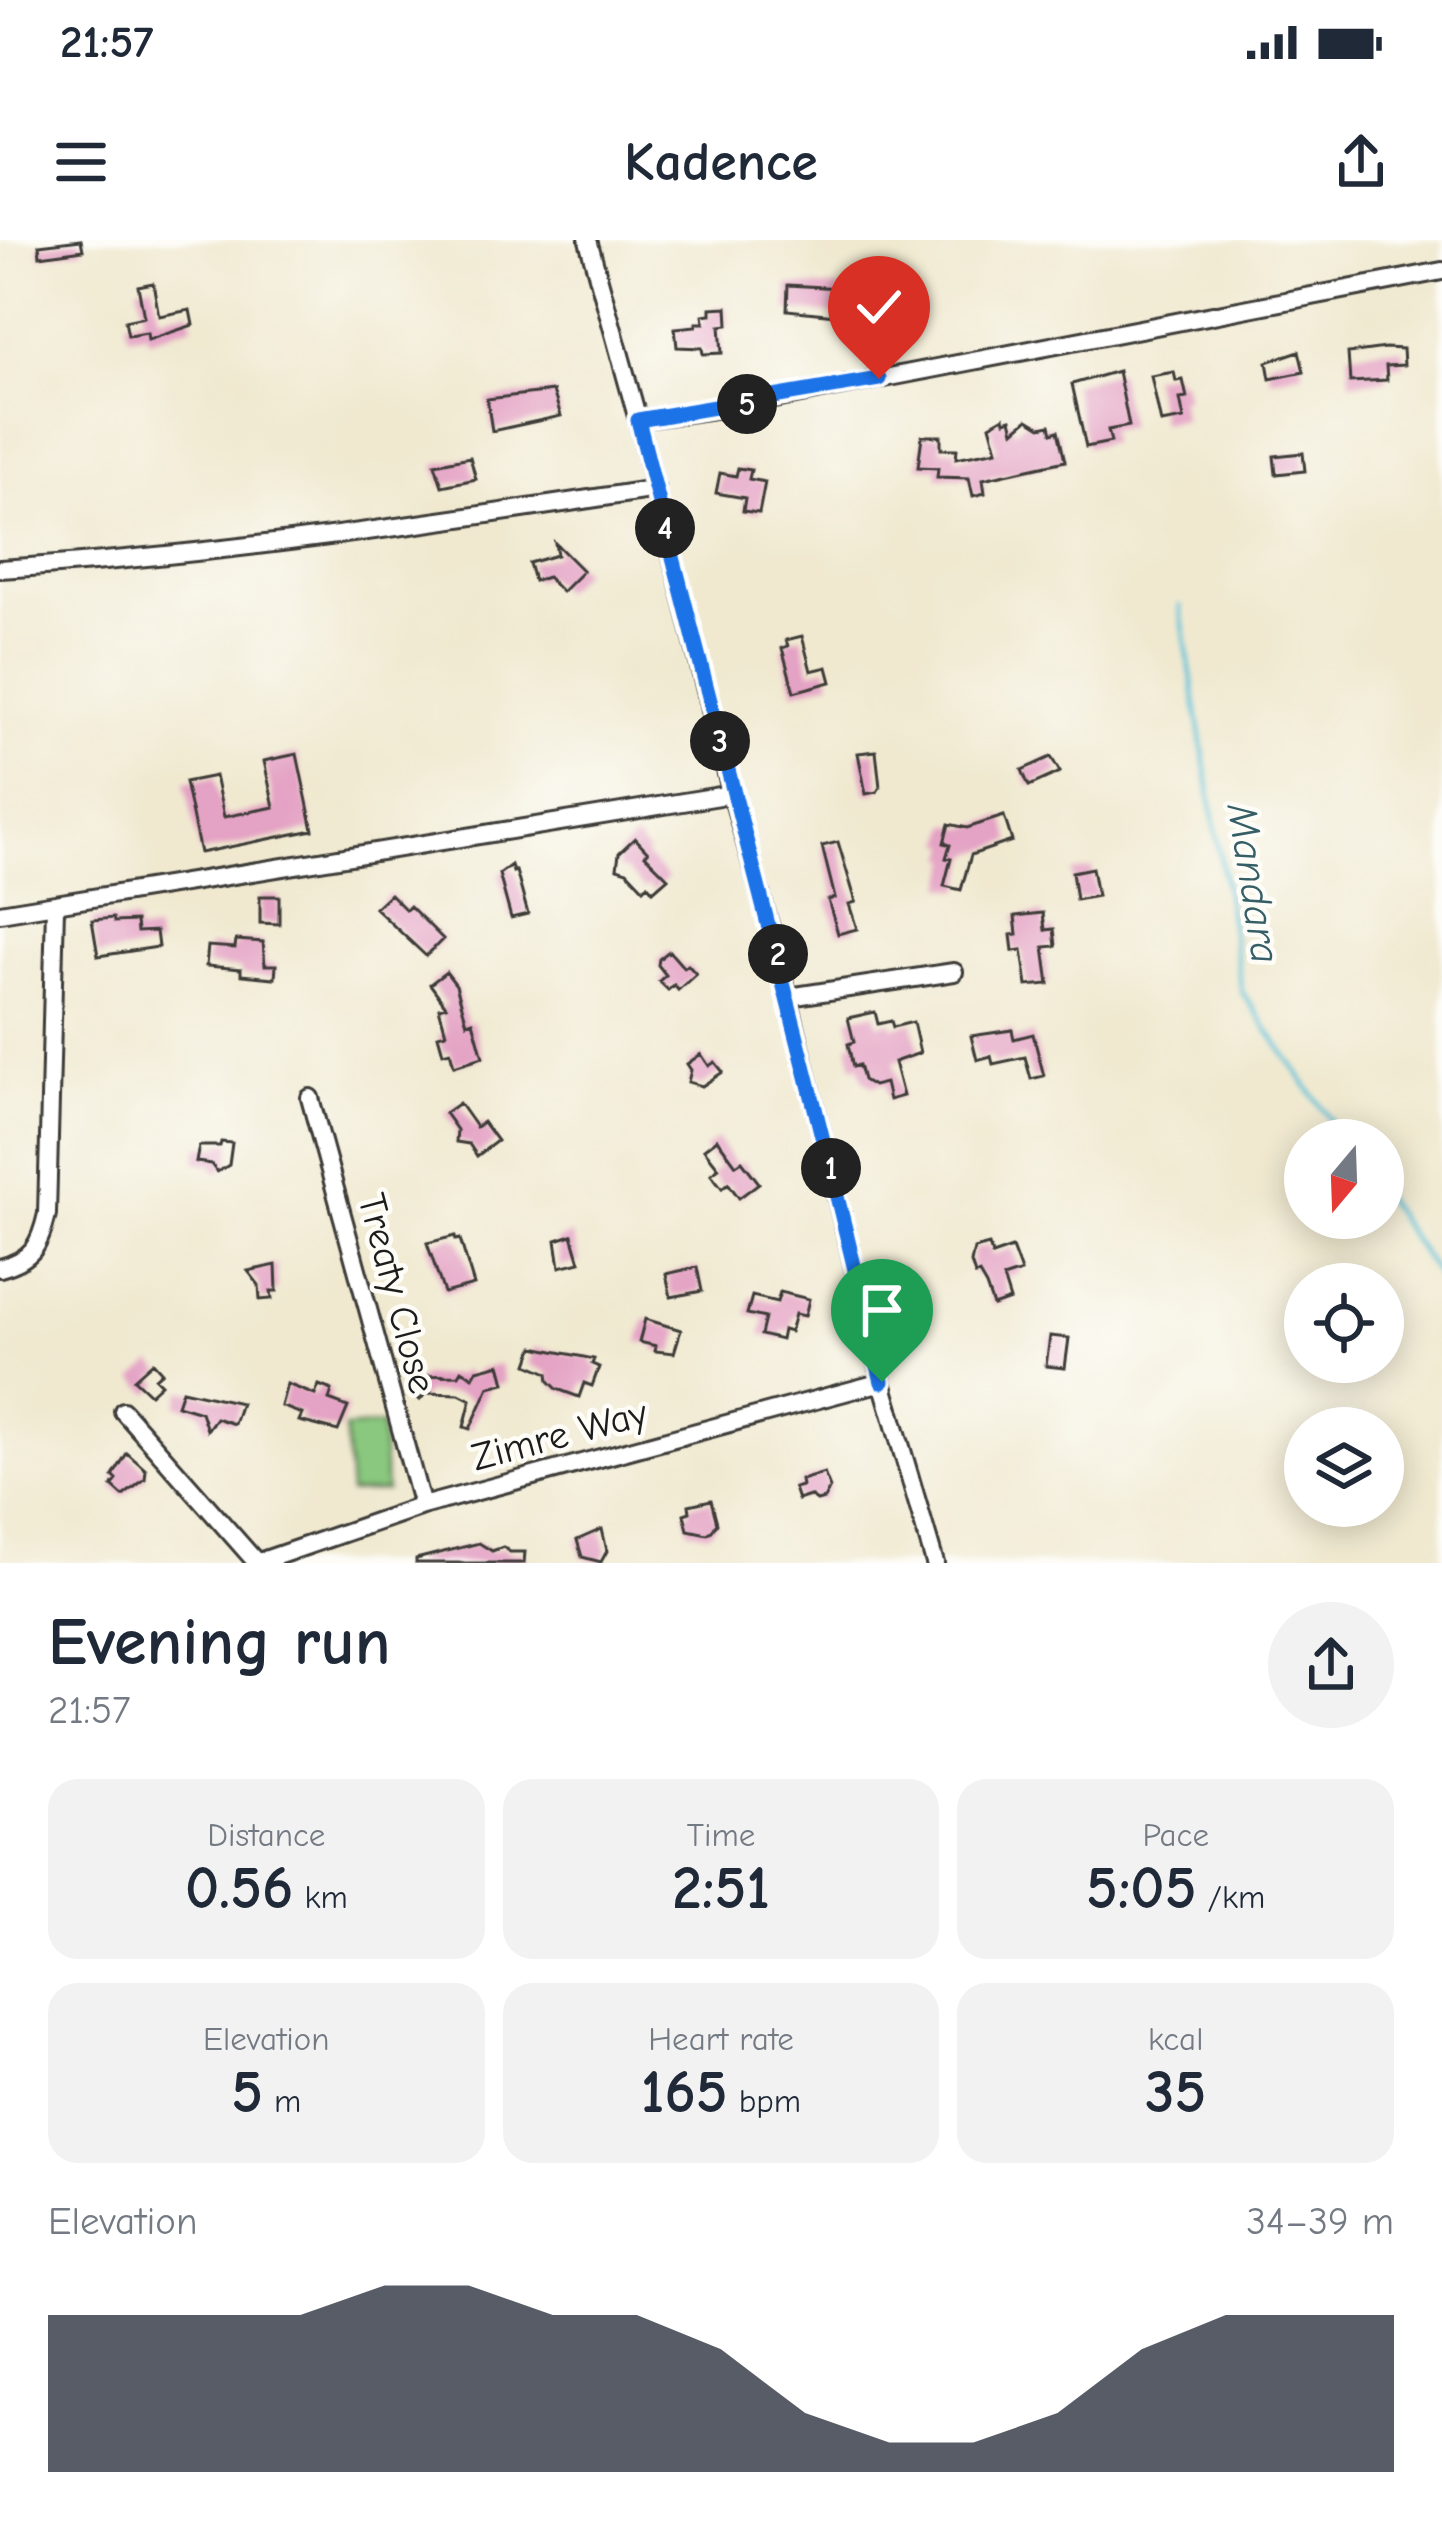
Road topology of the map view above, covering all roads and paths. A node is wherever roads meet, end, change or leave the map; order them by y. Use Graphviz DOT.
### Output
graph roads {
  1 [pos="588,240"];
  2 [pos="1442,271"];
  3 [pos="638,420"];
  4 [pos="656,489"];
  5 [pos="0,568"];
  6 [pos="732,794"];
  7 [pos="55,907"];
  8 [pos="0,913"];
  9 [pos="954,972"];
  10 [pos="789,998"];
  11 [pos="310,1098"];
  12 [pos="0,1268"];
  13 [pos="882,1382"];
  14 [pos="123,1412"];
  15 [pos="422,1506"];
  16 [pos="256,1563"];
  17 [pos="935,1563"];
  1 -- 3 [label="street"];
  2 -- 3 [label="street"];
  3 -- 4 [label="street"];
  4 -- 5 [label="street"];
  4 -- 6 [label="street"];
  6 -- 7 [label="street"];
  6 -- 10 [label="street"];
  7 -- 8 [label="street"];
  7 -- 12 [label="street"];
  9 -- 10 [label="street"];
  10 -- 13 [label="street"];
  11 -- 15 [label="street, Treaty Close"];
  13 -- 15 [label="street, Zimre Way"];
  13 -- 17 [label="street"];
  14 -- 16 [label="street"];
  15 -- 16 [label="street, Zimre Way"];
}
